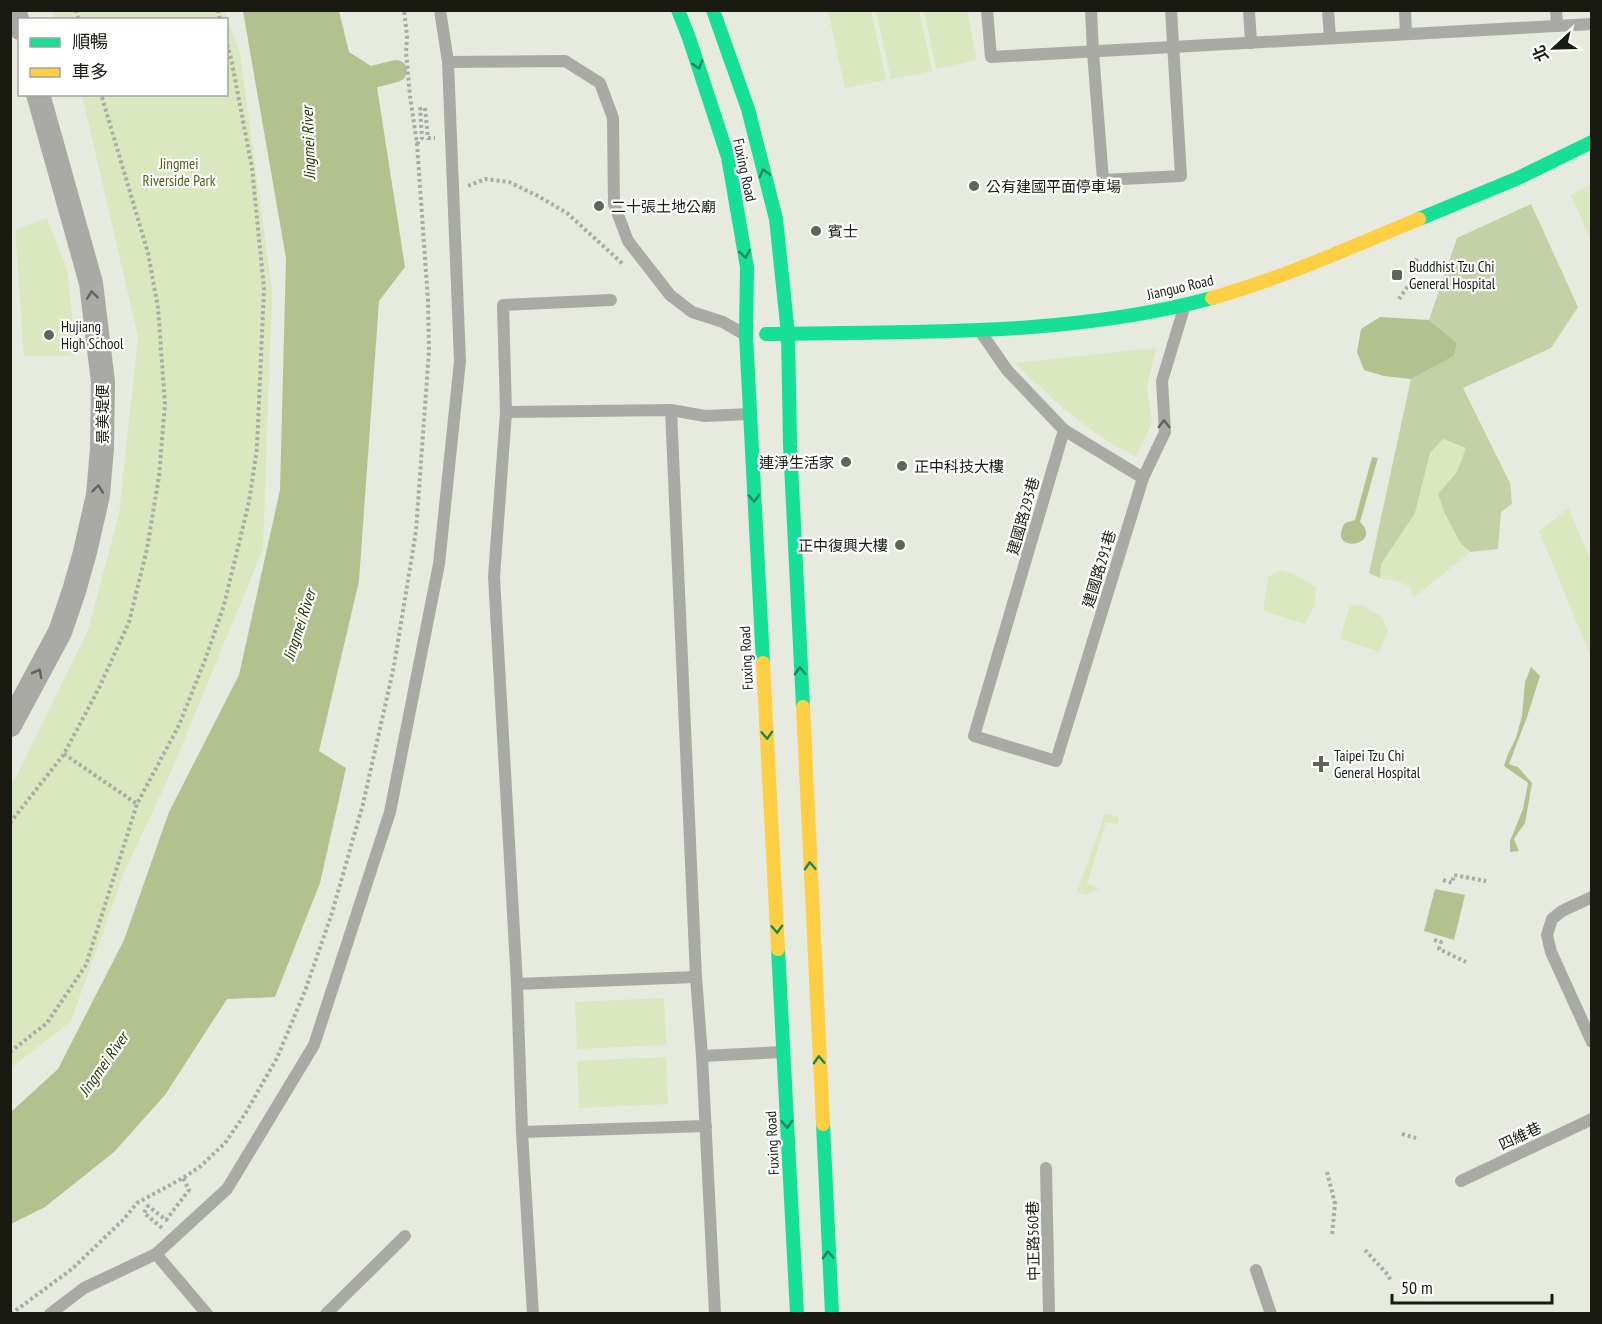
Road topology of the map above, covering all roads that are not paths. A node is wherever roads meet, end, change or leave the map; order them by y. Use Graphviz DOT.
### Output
graph roads {
  1 [pos="440,10"];
  2 [pos="678,10"];
  3 [pos="987,10"];
  4 [pos="1091,10"];
  5 [pos="1171,10"];
  6 [pos="1249,10"];
  7 [pos="1328,10"];
  8 [pos="1405,10"];
  9 [pos="1557,10"];
  10 [pos="716,12"];
  11 [pos="1592,24"];
  12 [pos="1557,26"];
  13 [pos="1406,34"];
  14 [pos="1330,39"];
  15 [pos="1251,43"];
  16 [pos="1174,47"];
  17 [pos="1093,52"];
  18 [pos="448,62"];
  19 [pos="39,96"];
  20 [pos="1592,142"];
  21 [pos="612,300"];
  22 [pos="1185,305"];
  23 [pos="980,330"];
  24 [pos="788,334"];
  25 [pos="746,335"];
  26 [pos="671,411"];
  27 [pos="506,412"];
  28 [pos="750,414"];
  29 [pos="1064,430"];
  30 [pos="1143,478"];
  31 [pos="10,724"];
  32 [pos="974,736"];
  33 [pos="1592,897"];
  34 [pos="696,977"];
  35 [pos="517,984"];
  36 [pos="1592,1042"];
  37 [pos="784,1052"];
  38 [pos="702,1056"];
  39 [pos="1592,1119"];
  40 [pos="706,1126"];
  41 [pos="522,1132"];
  42 [pos="1046,1168"];
  43 [pos="1461,1181"];
  44 [pos="405,1236"];
  45 [pos="156,1254"];
  46 [pos="1256,1270"];
  47 [pos="50,1314"];
  48 [pos="207,1314"];
  49 [pos="326,1314"];
  50 [pos="533,1314"];
  51 [pos="715,1314"];
  52 [pos="797,1314"];
  53 [pos="832,1314"];
  54 [pos="1049,1314"];
  55 [pos="1271,1314"];
  1 -- 18 [label="lane"];
  2 -- 25 [label="main road, Fuxing Road, one-way"];
  3 -- 17 [label="lane"];
  4 -- 17 [label="lane"];
  5 -- 16 [label="lane"];
  6 -- 15 [label="lane"];
  7 -- 14 [label="lane"];
  8 -- 13 [label="lane"];
  9 -- 12 [label="lane"];
  24 -- 10 [label="main road, Fuxing Road, one-way"];
  11 -- 12 [label="lane"];
  12 -- 13 [label="lane"];
  13 -- 14 [label="lane"];
  14 -- 15 [label="lane"];
  15 -- 16 [label="lane"];
  16 -- 17 [label="lane"];
  16 -- 17 [label="lane"];
  18 -- 25 [label="lane"];
  18 -- 45 [label="lane"];
  31 -- 19 [label="street, 景美堤便, one-way"];
  20 -- 22 [label="main road, Jianguo Road"];
  21 -- 27 [label="lane"];
  22 -- 23 [label="main road, Jianguo Road"];
  30 -- 22 [label="lane, 建國路291巷, one-way"];
  23 -- 24 [label="main road, Jianguo Road"];
  23 -- 29 [label="lane"];
  24 -- 25 [label="main road, Jianguo Road"];
  53 -- 24 [label="main road, Fuxing Road, one-way"];
  25 -- 28 [label="main road, Fuxing Road"];
  26 -- 27 [label="lane"];
  26 -- 28 [label="lane"];
  26 -- 34 [label="lane"];
  27 -- 35 [label="lane"];
  28 -- 37 [label="main road, Fuxing Road, one-way"];
  29 -- 30 [label="lane"];
  29 -- 32 [label="lane, 建國路293巷"];
  30 -- 32 [label="lane, 建國路291巷"];
  33 -- 36 [label="lane"];
  34 -- 35 [label="lane"];
  34 -- 38 [label="lane"];
  35 -- 41 [label="lane"];
  37 -- 38 [label="lane"];
  37 -- 52 [label="main road, Fuxing Road, one-way"];
  38 -- 40 [label="lane"];
  39 -- 43 [label="lane, 四維巷"];
  40 -- 41 [label="lane"];
  40 -- 51 [label="lane"];
  41 -- 50 [label="lane"];
  42 -- 54 [label="lane, 中正路560巷"];
  44 -- 49 [label="lane"];
  45 -- 47 [label="lane"];
  45 -- 48 [label="lane"];
  46 -- 55 [label="lane"];
}
